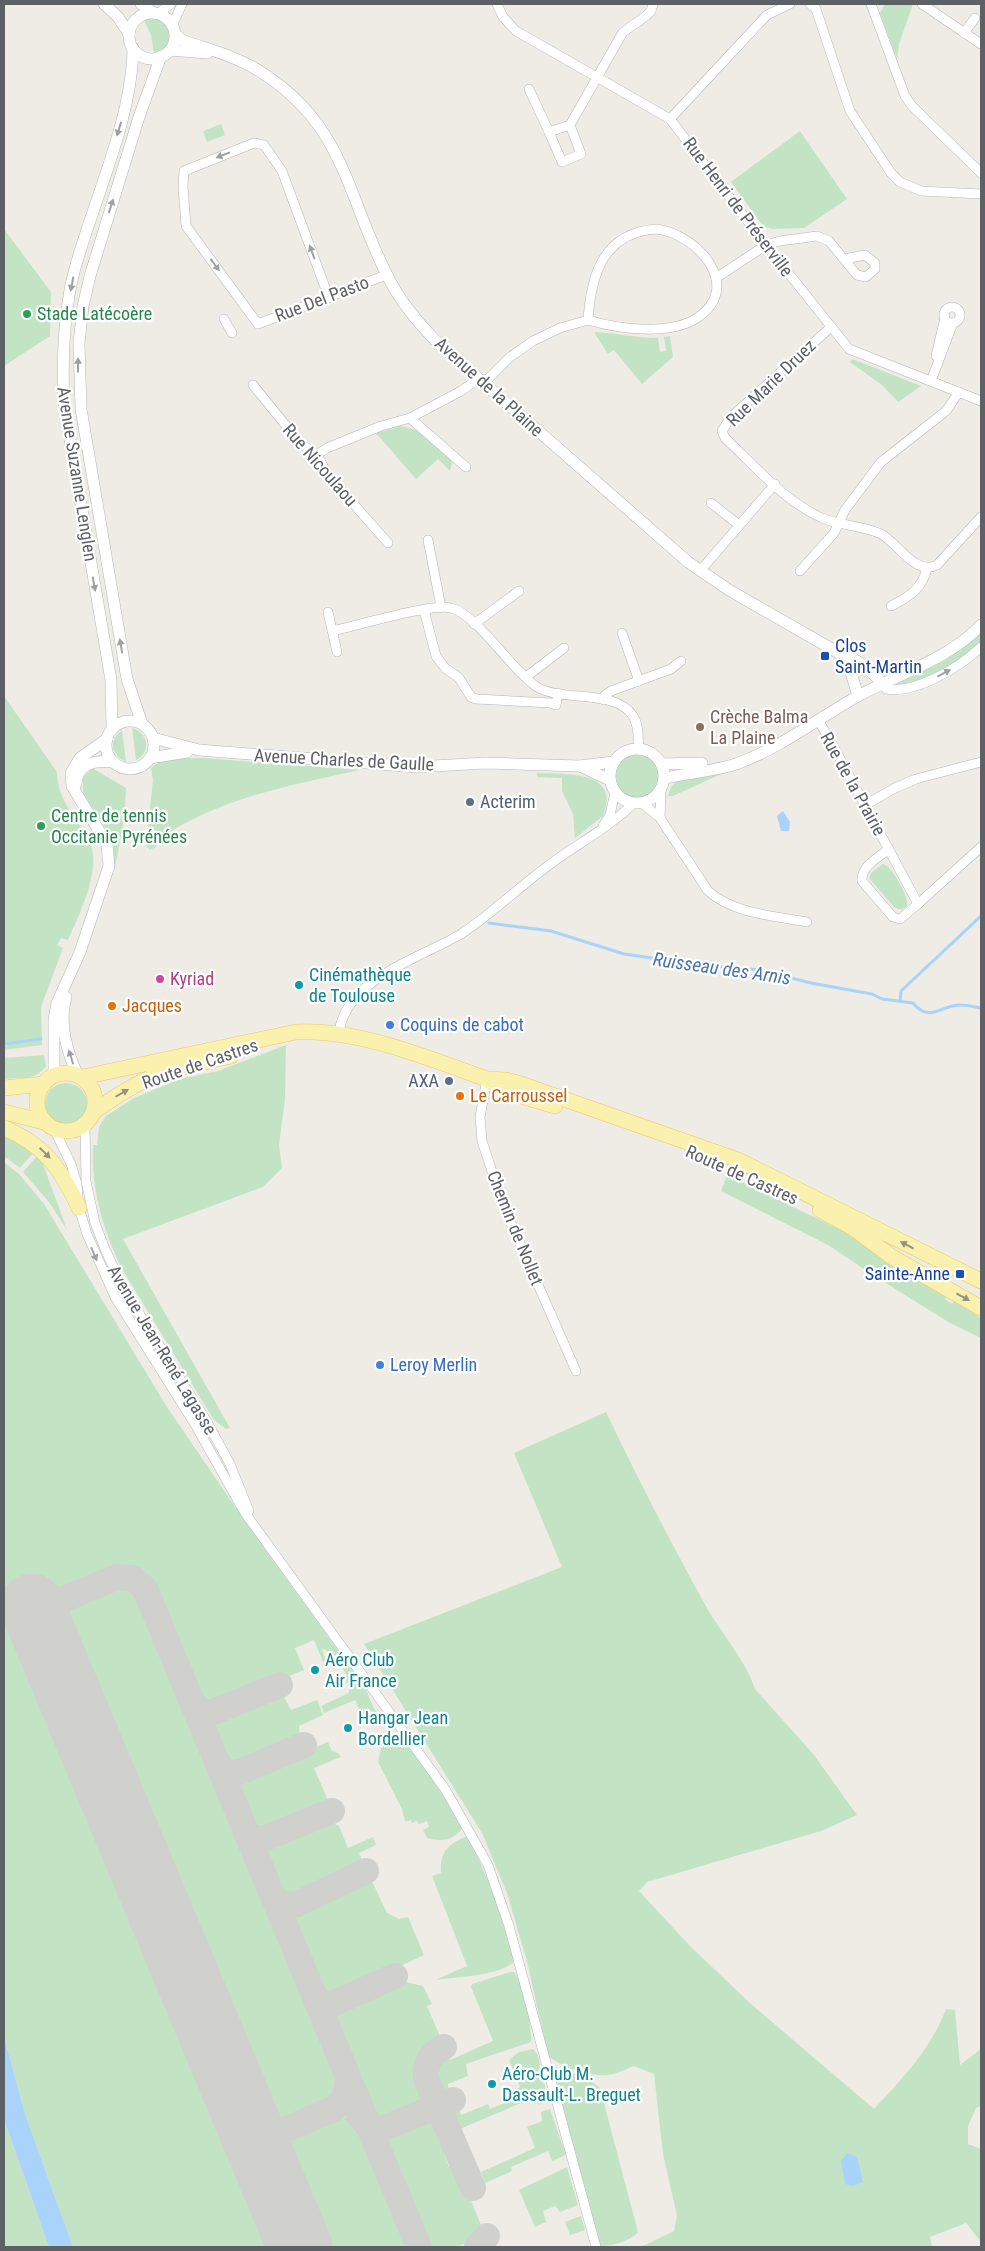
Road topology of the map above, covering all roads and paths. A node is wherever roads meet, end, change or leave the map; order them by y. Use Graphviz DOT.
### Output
graph roads {
  1 [pos="104,4"];
  2 [pos="141,4"];
  3 [pos="171,4"];
  4 [pos="182,4"];
  5 [pos="497,4"];
  6 [pos="654,4"];
  7 [pos="790,4"];
  8 [pos="872,4"];
  9 [pos="922,4"];
  10 [pos="813,7"];
  11 [pos="156,13"];
  12 [pos="975,18"];
  13 [pos="174,30"];
  14 [pos="964,33"];
  15 [pos="129,34"];
  16 [pos="981,44"];
  17 [pos="133,48"];
  18 [pos="165,53"];
  19 [pos="221,54"];
  20 [pos="598,76"];
  21 [pos="530,89"];
  22 [pos="670,119"];
  23 [pos="570,125"];
  24 [pos="549,132"];
  25 [pos="981,173"];
  26 [pos="981,188"];
  27 [pos="977,194"];
  28 [pos="766,245"];
  29 [pos="844,259"];
  30 [pos="386,275"];
  31 [pos="716,278"];
  32 [pos="329,298"];
  33 [pos="945,318"];
  34 [pos="224,319"];
  35 [pos="588,320"];
  36 [pos="953,323"];
  37 [pos="831,327"];
  38 [pos="232,333"];
  39 [pos="937,365"];
  40 [pos="481,381"];
  41 [pos="931,381"];
  42 [pos="253,386"];
  43 [pos="959,392"];
  44 [pos="981,400"];
  45 [pos="410,418"];
  46 [pos="316,455"];
  47 [pos="466,467"];
  48 [pos="775,484"];
  49 [pos="711,503"];
  50 [pos="981,517"];
  51 [pos="839,524"];
  52 [pos="739,525"];
  53 [pos="428,540"];
  54 [pos="388,543"];
  55 [pos="928,568"];
  56 [pos="800,570"];
  57 [pos="700,571"];
  58 [pos="519,591"];
  59 [pos="891,606"];
  60 [pos="441,607"];
  61 [pos="424,610"];
  62 [pos="328,612"];
  63 [pos="474,624"];
  64 [pos="981,625"];
  65 [pos="332,631"];
  66 [pos="622,633"];
  67 [pos="981,647"];
  68 [pos="564,648"];
  69 [pos="337,652"];
  70 [pos="839,652"];
  71 [pos="681,661"];
  72 [pos="526,677"];
  73 [pos="639,681"];
  74 [pos="882,683"];
  75 [pos="558,693"];
  76 [pos="858,696"];
  77 [pos="604,700"];
  78 [pos="818,720"];
  79 [pos="142,724"];
  80 [pos="110,734"];
  81 [pos="153,738"];
  82 [pos="176,749"];
  83 [pos="639,749"];
  84 [pos="150,758"];
  85 [pos="113,762"];
  86 [pos="614,762"];
  87 [pos="981,762"];
  88 [pos="662,764"];
  89 [pos="579,766"];
  90 [pos="665,778"];
  91 [pos="610,780"];
  92 [pos="661,790"];
  93 [pos="615,792"];
  94 [pos="78,795"];
  95 [pos="638,803"];
  96 [pos="865,806"];
  97 [pos="660,818"];
  98 [pos="601,829"];
  99 [pos="981,847"];
  100 [pos="889,849"];
  101 [pos="918,904"];
  102 [pos="807,922"];
  103 [pos="79,955"];
  104 [pos="339,1033"];
  105 [pos="281,1034"];
  106 [pos="80,1077"];
  107 [pos="487,1079"];
  108 [pos="49,1080"];
  109 [pos="4,1088"];
  110 [pos="94,1111"];
  111 [pos="4,1112"];
  112 [pos="86,1124"];
  113 [pos="49,1125"];
  114 [pos="4,1128"];
  115 [pos="79,1208"];
  116 [pos="981,1281"];
  117 [pos="981,1308"];
  118 [pos="576,1371"];
  119 [pos="230,1464"];
  120 [pos="220,1469"];
  121 [pos="255,1525"];
  122 [pos="596,2247"];
  1 -- 15 [label="street"];
  2 -- 11 [label="street"];
  3 -- 11 [label="street"];
  4 -- 13 [label="street"];
  5 -- 20 [label="street, Rue Henri de Préserville"];
  6 -- 20 [label="street"];
  7 -- 22 [label="street"];
  8 -- 25 [label="street"];
  9 -- 14 [label="street"];
  10 -- 27 [label="street"];
  11 -- 13 [label="street"];
  11 -- 15 [label="street"];
  12 -- 14 [label="street"];
  13 -- 18 [label="street"];
  13 -- 19 [label="street, Avenue de la Plaine"];
  14 -- 16 [label="street"];
  15 -- 17 [label="street"];
  17 -- 18 [label="street"];
  17 -- 80 [label="street, Avenue Suzanne Lenglen, one-way"];
  18 -- 19 [label="street, Avenue de la Plaine"];
  79 -- 18 [label="street, Avenue Suzanne Lenglen, one-way"];
  19 -- 30 [label="street, Avenue de la Plaine"];
  20 -- 22 [label="street, Rue Henri de Préserville"];
  20 -- 23 [label="street"];
  21 -- 24 [label="street"];
  22 -- 28 [label="street, Rue Henri de Préserville"];
  23 -- 24 [label="street"];
  23 -- 24 [label="street"];
  26 -- 27 [label="street"];
  28 -- 29 [label="street"];
  28 -- 31 [label="street"];
  28 -- 37 [label="street, Rue Henri de Préserville"];
  30 -- 32 [label="street, Rue Del Pasto"];
  30 -- 40 [label="street, Avenue de la Plaine"];
  31 -- 35 [label="street"];
  31 -- 35 [label="street"];
  32 -- 32 [label="street, Rue Del Pasto, one-way"];
  33 -- 36 [label="street"];
  33 -- 36 [label="street"];
  33 -- 39 [label="street"];
  34 -- 38 [label="street"];
  35 -- 40 [label="street"];
  36 -- 39 [label="street"];
  37 -- 41 [label="street, Rue Henri de Préserville"];
  37 -- 48 [label="street, Rue Marie Druez"];
  39 -- 41 [label="street"];
  40 -- 45 [label="street"];
  40 -- 57 [label="street, Avenue de la Plaine"];
  41 -- 43 [label="street, Rue Henri de Préserville"];
  42 -- 46 [label="street, Rue Nicoulaou"];
  43 -- 44 [label="street, Rue Henri de Préserville"];
  43 -- 51 [label="street"];
  45 -- 46 [label="street"];
  45 -- 47 [label="street"];
  46 -- 54 [label="street, Rue Nicoulaou"];
  48 -- 51 [label="street, Rue Marie Druez"];
  48 -- 52 [label="street"];
  49 -- 52 [label="street"];
  50 -- 55 [label="street"];
  51 -- 55 [label="street, Rue Marie Druez"];
  51 -- 56 [label="street"];
  52 -- 57 [label="street"];
  53 -- 60 [label="street"];
  55 -- 59 [label="street"];
  57 -- 70 [label="street, Avenue de la Plaine"];
  58 -- 63 [label="street"];
  60 -- 61 [label="street"];
  60 -- 63 [label="street"];
  61 -- 65 [label="street"];
  61 -- 75 [label="street"];
  62 -- 65 [label="street"];
  63 -- 72 [label="street"];
  64 -- 74 [label="street"];
  65 -- 69 [label="street"];
  66 -- 73 [label="street"];
  74 -- 67 [label="street, one-way"];
  68 -- 72 [label="street"];
  70 -- 74 [label="street, Avenue de la Plaine"];
  70 -- 76 [label="street"];
  71 -- 73 [label="street"];
  72 -- 75 [label="street"];
  73 -- 77 [label="street"];
  74 -- 76 [label="street"];
  75 -- 77 [label="street"];
  76 -- 78 [label="street"];
  77 -- 83 [label="street"];
  78 -- 88 [label="street"];
  78 -- 90 [label="street"];
  78 -- 96 [label="street, Rue de la Prairie"];
  79 -- 80 [label="street"];
  79 -- 81 [label="street"];
  80 -- 85 [label="street"];
  80 -- 94 [label="street"];
  81 -- 82 [label="street, Avenue Charles de Gaulle"];
  81 -- 84 [label="street"];
  82 -- 84 [label="street, Avenue Charles de Gaulle"];
  82 -- 89 [label="street, Avenue Charles de Gaulle"];
  83 -- 86 [label="street"];
  83 -- 88 [label="street"];
  84 -- 85 [label="street"];
  85 -- 94 [label="street"];
  86 -- 89 [label="street, Avenue Charles de Gaulle"];
  86 -- 91 [label="street"];
  87 -- 96 [label="street"];
  88 -- 90 [label="street"];
  89 -- 91 [label="street, Avenue Charles de Gaulle"];
  90 -- 92 [label="street"];
  91 -- 93 [label="street"];
  92 -- 95 [label="street"];
  92 -- 97 [label="street"];
  93 -- 95 [label="street"];
  93 -- 98 [label="street"];
  94 -- 103 [label="street"];
  95 -- 97 [label="street"];
  95 -- 98 [label="street"];
  96 -- 100 [label="street, Rue de la Prairie"];
  97 -- 102 [label="street"];
  98 -- 104 [label="street"];
  99 -- 101 [label="street"];
  100 -- 101 [label="street, Rue de la Prairie"];
  100 -- 101 [label="street, Rue de la Prairie"];
  106 -- 103 [label="street, one-way"];
  103 -- 108 [label="street"];
  104 -- 105 [label="main road, Route de Castres"];
  104 -- 107 [label="main road, Route de Castres"];
  105 -- 106 [label="main road, Route de Castres"];
  110 -- 105 [label="main road, Route de Castres, one-way"];
  106 -- 108 [label="main road"];
  106 -- 110 [label="main road"];
  116 -- 107 [label="main road, Route de Castres, one-way"];
  107 -- 117 [label="main road, Route de Castres, one-way"];
  107 -- 118 [label="street, Chemin de Nollet"];
  108 -- 109 [label="main road"];
  108 -- 113 [label="main road"];
  110 -- 112 [label="main road"];
  111 -- 113 [label="main road"];
  112 -- 113 [label="main road"];
  112 -- 119 [label="street, Avenue Jean-René Lagasse"];
  113 -- 115 [label="street, Avenue Jean-René Lagasse"];
  114 -- 115 [label="main road, one-way"];
  115 -- 120 [label="street, Avenue Jean-René Lagasse, one-way"];
  119 -- 120 [label="street"];
  119 -- 121 [label="street, Avenue Jean-René Lagasse"];
  120 -- 121 [label="street, Avenue Jean-René Lagasse"];
  121 -- 122 [label="street, Avenue Jean-René Lagasse"];
}
